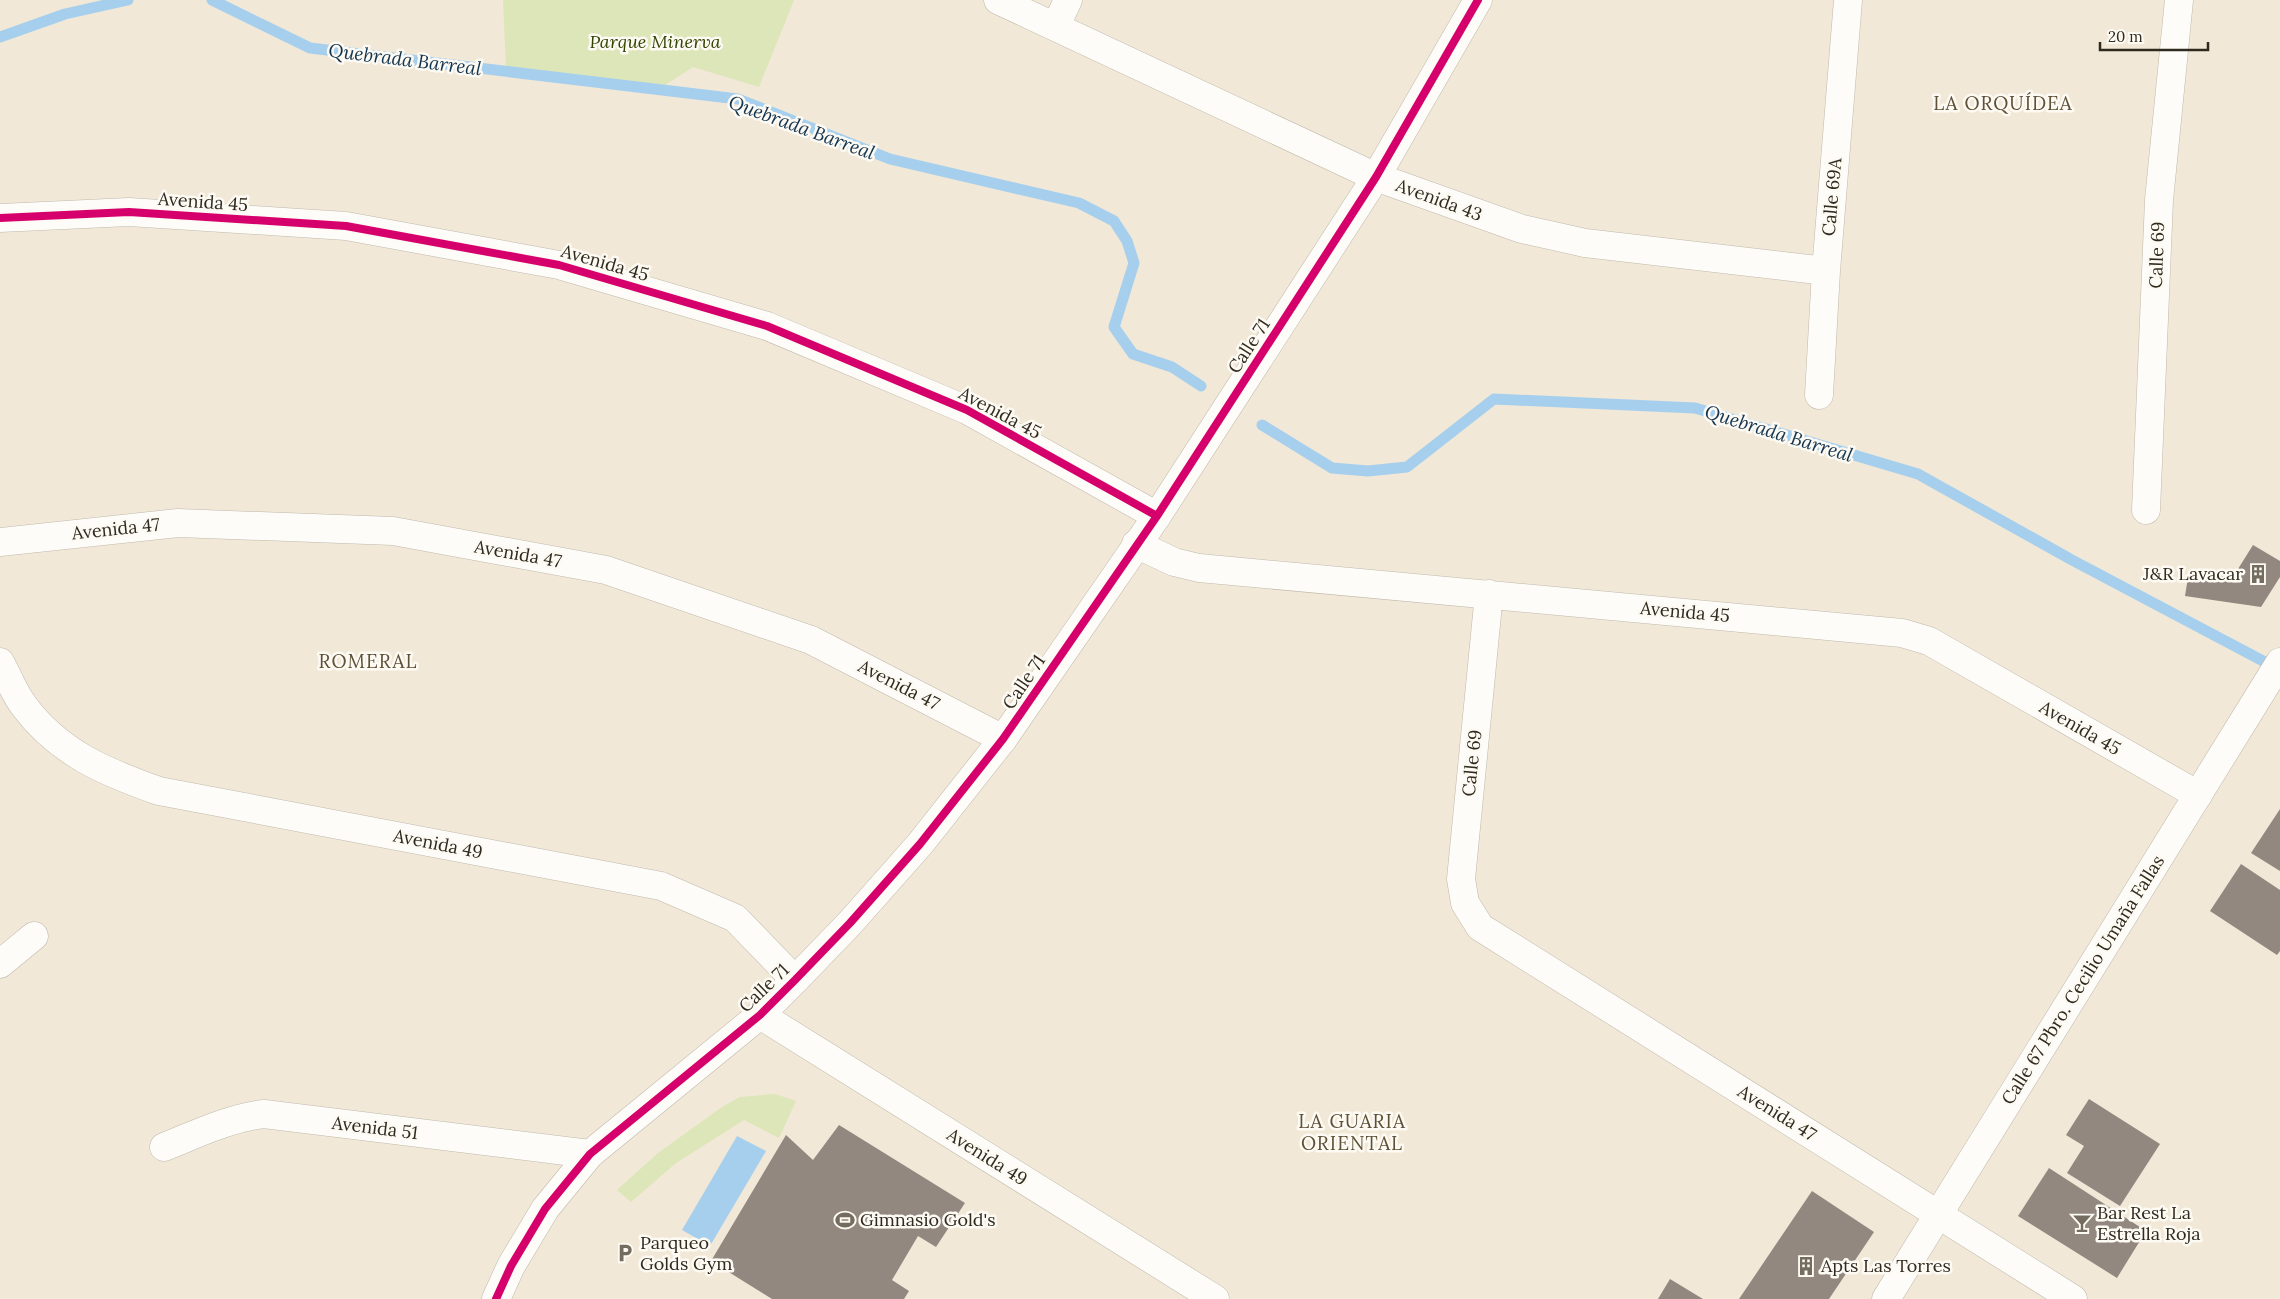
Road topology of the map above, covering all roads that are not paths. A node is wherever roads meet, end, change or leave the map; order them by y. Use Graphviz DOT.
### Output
graph roads {
  1 [pos="998,0"];
  2 [pos="1068,0"];
  3 [pos="1478,0"];
  4 [pos="1848,0"];
  5 [pos="2179,0"];
  6 [pos="1056,26"];
  7 [pos="1376,177"];
  8 [pos="0,218"];
  9 [pos="1826,271"];
  10 [pos="1819,395"];
  11 [pos="2146,510"];
  12 [pos="1157,516"];
  13 [pos="0,542"];
  14 [pos="1136,544"];
  15 [pos="1489,594"];
  16 [pos="0,662"];
  17 [pos="2280,662"];
  18 [pos="1003,738"];
  19 [pos="2198,795"];
  20 [pos="1480,926"];
  21 [pos="34,936"];
  22 [pos="0,964"];
  23 [pos="795,980"];
  24 [pos="760,1014"];
  25 [pos="164,1147"];
  26 [pos="590,1154"];
  27 [pos="1939,1214"];
  28 [pos="496,1299"];
  29 [pos="1215,1299"];
  30 [pos="1886,1299"];
  31 [pos="2074,1299"];
  1 -- 6 [label="street, Avenida 43"];
  2 -- 6 [label="street"];
  3 -- 7 [label="street, Calle 71"];
  4 -- 9 [label="street, Calle 69A"];
  5 -- 11 [label="street, Calle 69"];
  6 -- 7 [label="street, Avenida 43"];
  7 -- 9 [label="street, Avenida 43"];
  7 -- 12 [label="street, Calle 71"];
  8 -- 12 [label="street, Avenida 45"];
  9 -- 10 [label="street, Calle 69A"];
  12 -- 14 [label="street, Calle 71"];
  13 -- 18 [label="street, Avenida 47"];
  14 -- 15 [label="street, Avenida 45"];
  14 -- 18 [label="street, Calle 71"];
  15 -- 19 [label="street, Avenida 45"];
  15 -- 20 [label="street, Calle 69"];
  16 -- 23 [label="street, Avenida 49"];
  17 -- 19 [label="street, Calle 67 Pbro. Cecilio Umaña Fallas"];
  18 -- 23 [label="street, Calle 71"];
  19 -- 27 [label="street, Calle 67 Pbro. Cecilio Umaña Fallas"];
  20 -- 27 [label="street, Avenida 47"];
  21 -- 22 [label="street"];
  23 -- 24 [label="street, Calle 71"];
  24 -- 26 [label="street, Calle 71"];
  24 -- 29 [label="street, Avenida 49"];
  25 -- 26 [label="street, Avenida 51"];
  26 -- 28 [label="street, Calle 71"];
  27 -- 30 [label="street, Calle 67 Pbro. Cecilio Umaña Fallas"];
  27 -- 31 [label="street, Avenida 47"];
}
